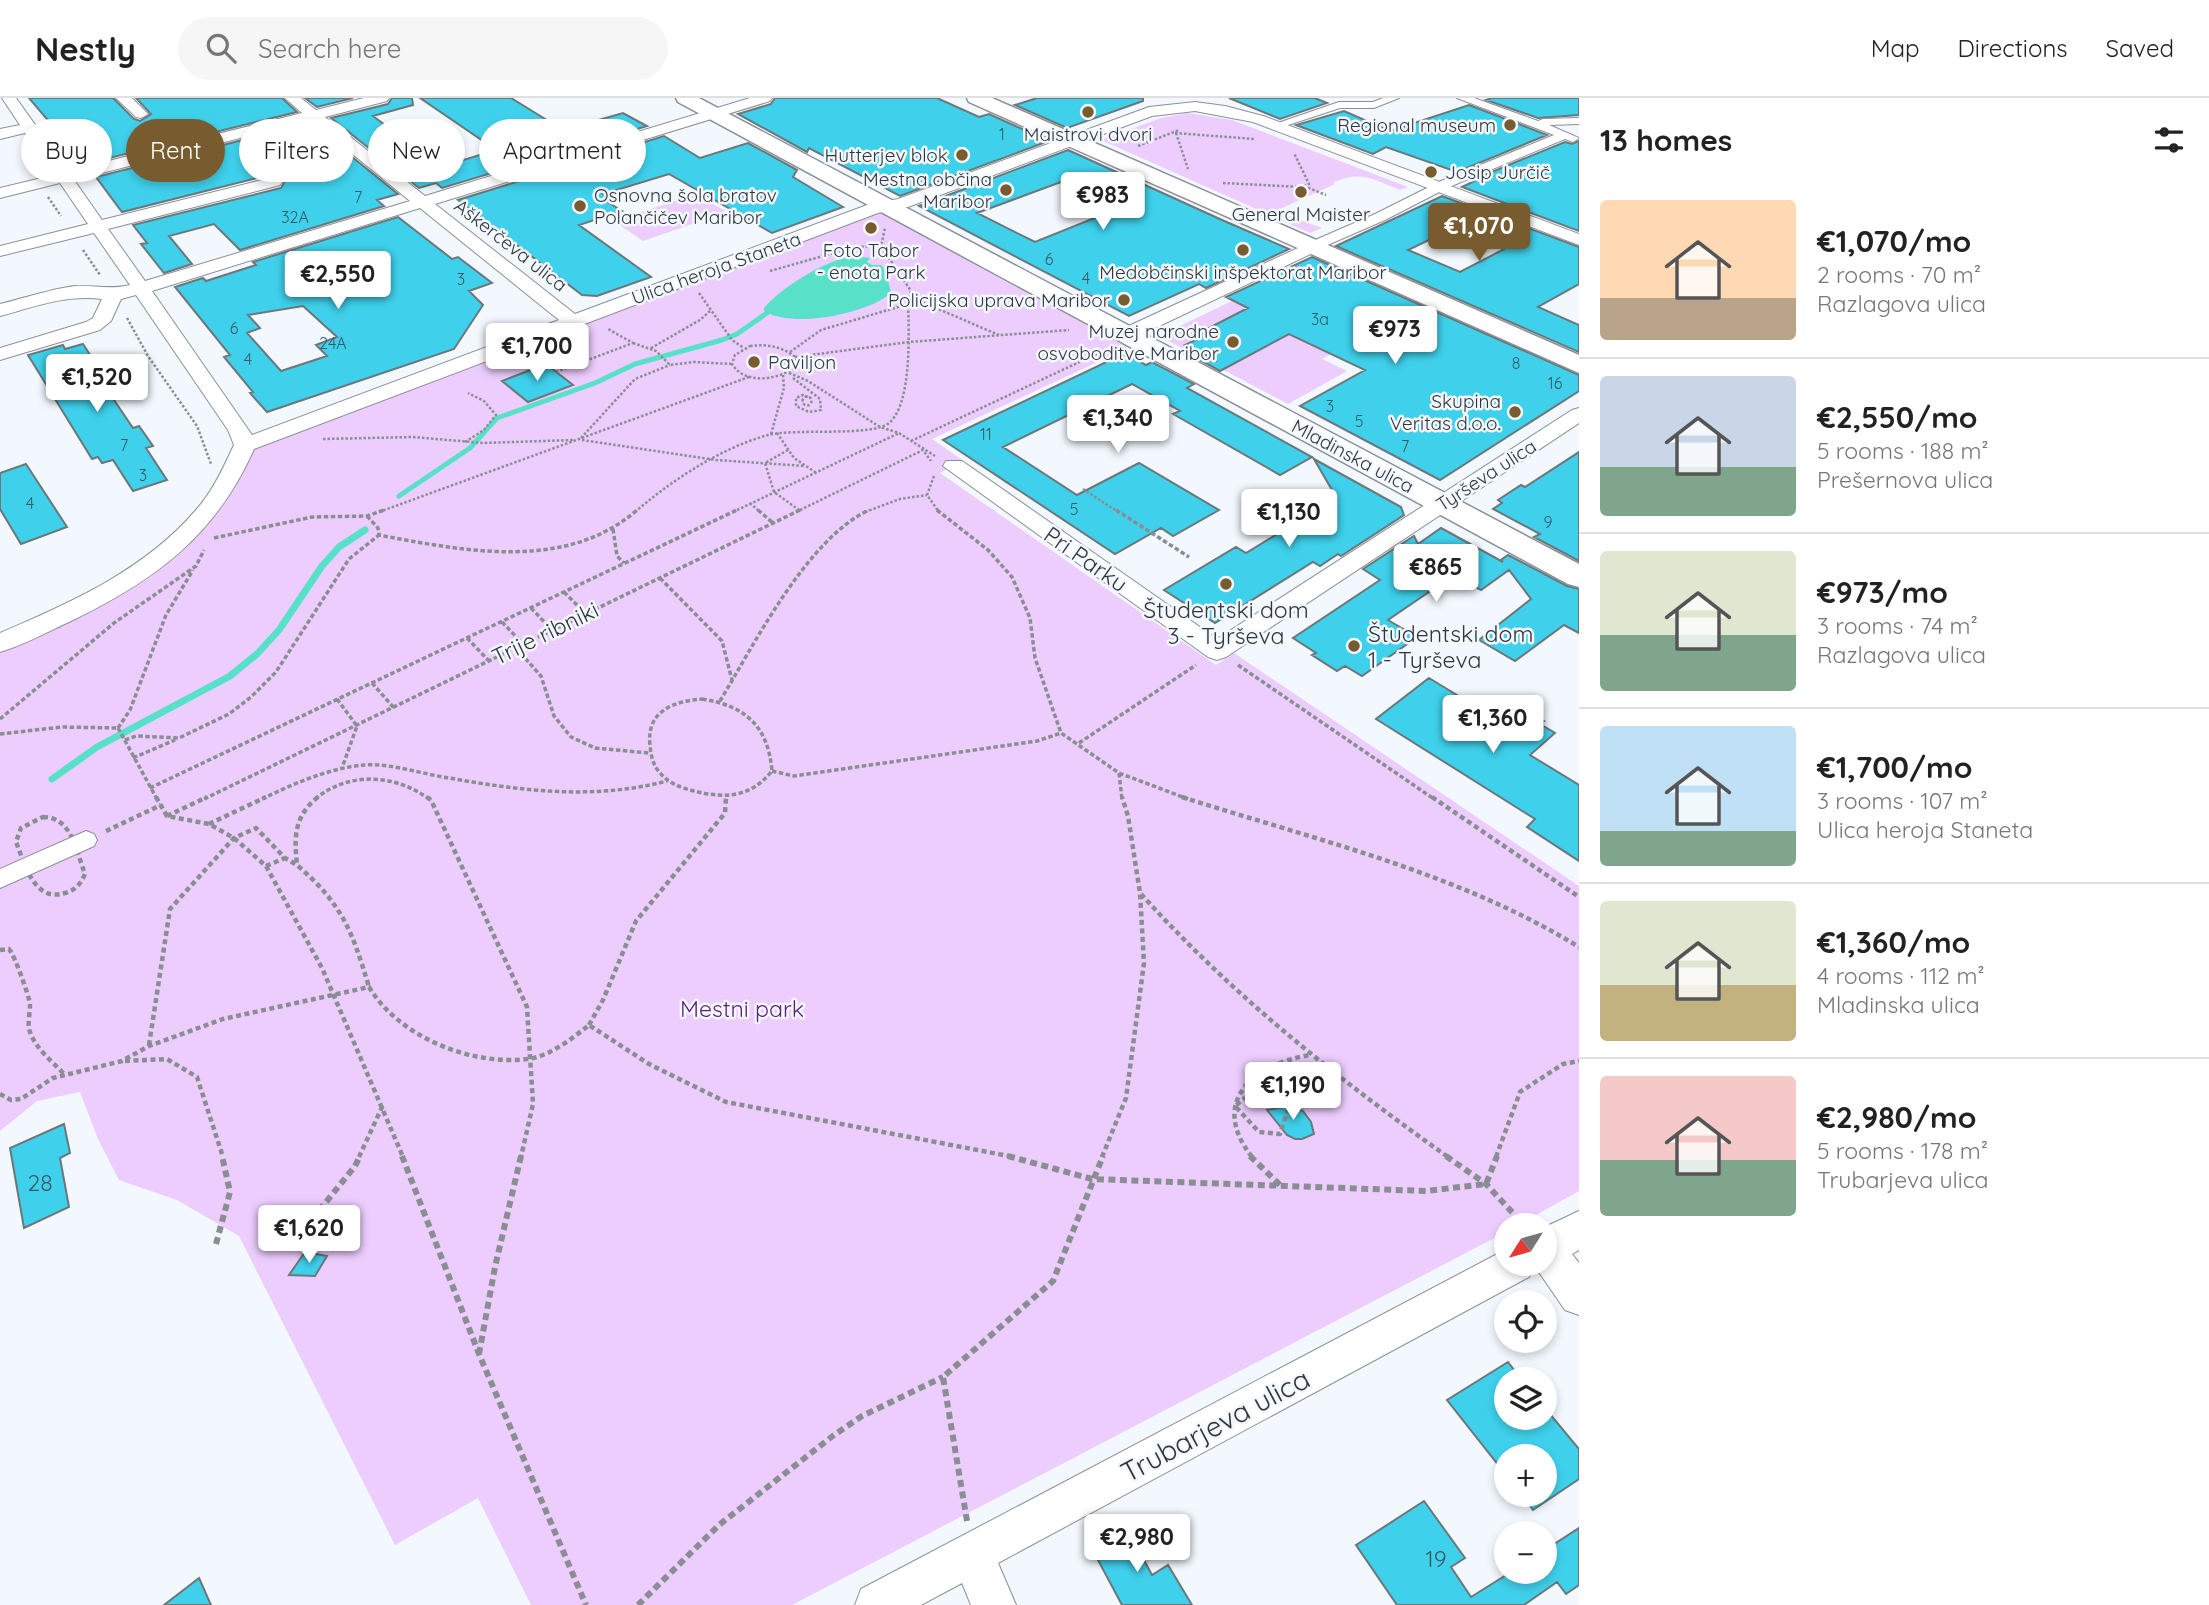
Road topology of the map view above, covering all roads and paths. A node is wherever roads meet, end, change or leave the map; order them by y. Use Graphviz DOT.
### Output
graph roads {
  1 [pos="9,98"];
  2 [pos="123,98"];
  3 [pos="292,98"];
  4 [pos="382,98"];
  5 [pos="685,98"];
  6 [pos="765,98"];
  7 [pos="976,98"];
  8 [pos="1393,98"];
  9 [pos="1463,98"];
  10 [pos="1228,110"];
  11 [pos="141,114"];
  12 [pos="715,114"];
  13 [pos="314,115"];
  14 [pos="24,119"];
  15 [pos="1579,121"];
  16 [pos="1530,122"];
  17 [pos="21,129"];
  18 [pos="1175,132"];
  19 [pos="0,134"];
  20 [pos="1285,134"];
  21 [pos="1564,135"];
  22 [pos="1070,140"];
  23 [pos="1579,141"];
  24 [pos="1135,147"];
  25 [pos="112,166"];
  26 [pos="1189,169"];
  27 [pos="46,182"];
  28 [pos="68,182"];
  29 [pos="274,182"];
  30 [pos="1220,183"];
  31 [pos="1304,186"];
  32 [pos="1440,186"];
  33 [pos="0,192"];
  34 [pos="1326,195"];
  35 [pos="423,203"];
  36 [pos="889,212"];
  37 [pos="98,228"];
  38 [pos="1579,240"];
  39 [pos="1311,247"];
  40 [pos="0,251"];
  41 [pos="141,288"];
  42 [pos="698,292"];
  43 [pos="113,295"];
  44 [pos="910,297"];
  45 [pos="908,304"];
  46 [pos="0,310"];
  47 [pos="710,311"];
  48 [pos="572,321"];
  49 [pos="599,324"];
  50 [pos="1080,330"];
  51 [pos="1000,335"];
  52 [pos="1121,340"];
  53 [pos="909,342"];
  54 [pos="633,343"];
  55 [pos="650,348"];
  56 [pos="744,348"];
  57 [pos="790,352"];
  58 [pos="0,354"];
  59 [pos="795,357"];
  60 [pos="732,364"];
  61 [pos="670,365"];
  62 [pos="1579,365"];
  63 [pos="556,372"];
  64 [pos="789,374"];
  65 [pos="783,376"];
  66 [pos="749,377"];
  67 [pos="468,393"];
  68 [pos="808,397"];
  69 [pos="1579,414"];
  70 [pos="880,427"];
  71 [pos="777,433"];
  72 [pos="899,433"];
  73 [pos="771,434"];
  74 [pos="580,439"];
  75 [pos="310,441"];
  76 [pos="464,443"];
  77 [pos="245,445"];
  78 [pos="788,450"];
  79 [pos="716,460"];
  80 [pos="765,463"];
  81 [pos="805,466"];
  82 [pos="954,466"];
  83 [pos="815,472"];
  84 [pos="1083,489"];
  85 [pos="774,492"];
  86 [pos="927,495"];
  87 [pos="750,503"];
  88 [pos="1443,504"];
  89 [pos="799,510"];
  90 [pos="367,516"];
  91 [pos="773,523"];
  92 [pos="216,528"];
  93 [pos="613,529"];
  94 [pos="379,535"];
  95 [pos="206,548"];
  96 [pos="1189,557"];
  97 [pos="624,564"];
  98 [pos="195,566"];
  99 [pos="1579,577"];
  100 [pos="660,578"];
  101 [pos="564,592"];
  102 [pos="531,607"];
  103 [pos="586,614"];
  104 [pos="501,621"];
  105 [pos="552,630"];
  106 [pos="467,638"];
  107 [pos="0,643"];
  108 [pos="523,644"];
  109 [pos="516,648"];
  110 [pos="1217,651"];
  111 [pos="489,661"];
  112 [pos="732,681"];
  113 [pos="372,683"];
  114 [pos="337,699"];
  115 [pos="720,701"];
  116 [pos="394,708"];
  117 [pos="0,719"];
  118 [pos="357,726"];
  119 [pos="118,728"];
  120 [pos="1061,733"];
  121 [pos="0,734"];
  122 [pos="179,738"];
  123 [pos="125,740"];
  124 [pos="1079,743"];
  125 [pos="649,752"];
  126 [pos="133,758"];
  127 [pos="342,768"];
  128 [pos="772,771"];
  129 [pos="1119,773"];
  130 [pos="667,781"];
  131 [pos="150,788"];
  132 [pos="726,797"];
  133 [pos="161,805"];
  134 [pos="167,816"];
  135 [pos="130,820"];
  136 [pos="209,824"];
  137 [pos="234,838"];
  138 [pos="86,840"];
  139 [pos="285,858"];
  140 [pos="297,865"];
  141 [pos="266,866"];
  142 [pos="0,879"];
  143 [pos="1140,893"];
  144 [pos="1579,897"];
  145 [pos="1579,947"];
  146 [pos="0,950"];
  147 [pos="369,987"];
  148 [pos="335,994"];
  149 [pos="589,1025"];
  150 [pos="149,1046"];
  151 [pos="1310,1055"];
  152 [pos="531,1059"];
  153 [pos="122,1061"];
  154 [pos="1579,1061"];
  155 [pos="65,1075"];
  156 [pos="0,1094"];
  157 [pos="383,1105"];
  158 [pos="1235,1106"];
  159 [pos="1092,1179"];
  160 [pos="1486,1184"];
  161 [pos="1281,1185"];
  162 [pos="1513,1213"];
  163 [pos="1579,1229"];
  164 [pos="1558,1241"];
  165 [pos="216,1244"];
  166 [pos="305,1252"];
  167 [pos="1558,1266"];
  168 [pos="1494,1276"];
  169 [pos="1579,1296"];
  170 [pos="479,1354"];
  171 [pos="943,1377"];
  172 [pos="971,1553"];
  173 [pos="586,1605"];
  174 [pos="638,1605"];
  175 [pos="877,1605"];
  176 [pos="994,1605"];
  1 -- 14 [label="street"];
  2 -- 11 [label="street"];
  3 -- 13 [label="street, Aškerčeva ulica"];
  4 -- 13 [label="street"];
  5 -- 12 [label="street, Mladinska ulica"];
  6 -- 12 [label="street"];
  7 -- 22 [label="street"];
  8 -- 20 [label="street"];
  9 -- 16 [label="street"];
  10 -- 18 [label="path"];
  10 -- 20 [label="street, Ulica heroja Staneta"];
  10 -- 22 [label="street, Ulica heroja Staneta"];
  12 -- 35 [label="street"];
  12 -- 36 [label="street, Mladinska ulica"];
  13 -- 25 [label="street"];
  13 -- 35 [label="street, Aškerčeva ulica"];
  15 -- 16 [label="street"];
  16 -- 21 [label="street"];
  17 -- 19 [label="street"];
  18 -- 20 [label="path"];
  18 -- 24 [label="path"];
  18 -- 26 [label="path"];
  20 -- 31 [label="path"];
  20 -- 32 [label="street, Ulica heroja Staneta"];
  21 -- 23 [label="street"];
  21 -- 32 [label="street"];
  22 -- 36 [label="street, Ulica heroja Staneta"];
  22 -- 39 [label="street"];
  27 -- 33 [label="street"];
  28 -- 37 [label="street"];
  29 -- 37 [label="street"];
  30 -- 31 [label="path"];
  31 -- 34 [label="path"];
  32 -- 38 [label="street, Ulica heroja Staneta"];
  32 -- 39 [label="street"];
  35 -- 41 [label="street"];
  35 -- 48 [label="street, Aškerčeva ulica"];
  36 -- 44 [label="path"];
  36 -- 48 [label="street, Ulica heroja Staneta"];
  36 -- 52 [label="street, Mladinska ulica"];
  37 -- 40 [label="street"];
  37 -- 41 [label="street"];
  39 -- 52 [label="street"];
  39 -- 62 [label="street"];
  41 -- 43 [label="street"];
  41 -- 77 [label="street"];
  42 -- 47 [label="path"];
  43 -- 46 [label="street"];
  43 -- 58 [label="street"];
  44 -- 45 [label="path"];
  44 -- 51 [label="path"];
  45 -- 53 [label="path"];
  45 -- 57 [label="path"];
  47 -- 55 [label="path"];
  47 -- 56 [label="path"];
  48 -- 77 [label="street, Ulica heroja Staneta"];
  49 -- 54 [label="path"];
  50 -- 51 [label="path"];
  51 -- 53 [label="path"];
  52 -- 72 [label="path"];
  52 -- 88 [label="street, Mladinska ulica"];
  53 -- 59 [label="path"];
  53 -- 70 [label="path"];
  54 -- 55 [label="path"];
  54 -- 63 [label="path"];
  55 -- 61 [label="path"];
  56 -- 57 [label="path"];
  56 -- 60 [label="path"];
  57 -- 59 [label="path"];
  59 -- 64 [label="path"];
  60 -- 61 [label="path"];
  60 -- 66 [label="path"];
  61 -- 74 [label="path"];
  64 -- 65 [label="path"];
  64 -- 68 [label="path"];
  64 -- 70 [label="path"];
  65 -- 66 [label="path"];
  65 -- 73 [label="path"];
  66 -- 74 [label="path"];
  67 -- 76 [label="path"];
  69 -- 88 [label="street, Tyrševa ulica"];
  70 -- 71 [label="path"];
  70 -- 72 [label="path"];
  71 -- 73 [label="path"];
  71 -- 78 [label="path"];
  72 -- 83 [label="path"];
  73 -- 79 [label="path"];
  74 -- 76 [label="path"];
  74 -- 79 [label="path"];
  74 -- 90 [label="path"];
  75 -- 76 [label="path"];
  77 -- 107 [label="street"];
  78 -- 80 [label="path"];
  78 -- 81 [label="path"];
  79 -- 80 [label="path"];
  79 -- 93 [label="path"];
  80 -- 81 [label="path"];
  80 -- 85 [label="path"];
  81 -- 83 [label="path"];
  82 -- 110 [label="street, Pri Parku"];
  83 -- 85 [label="path"];
  84 -- 96 [label="path"];
  85 -- 87 [label="path"];
  85 -- 89 [label="path"];
  86 -- 89 [label="path, Trije ribniki"];
  86 -- 112 [label="path"];
  86 -- 120 [label="path"];
  87 -- 91 [label="path"];
  87 -- 97 [label="path"];
  88 -- 99 [label="street, Mladinska ulica"];
  88 -- 110 [label="street, Tyrševa ulica"];
  89 -- 91 [label="path, Trije ribniki"];
  90 -- 92 [label="path"];
  90 -- 94 [label="path"];
  91 -- 100 [label="path, Trije ribniki"];
  93 -- 94 [label="path"];
  93 -- 97 [label="path"];
  94 -- 122 [label="path"];
  95 -- 98 [label="path"];
  97 -- 101 [label="path"];
  98 -- 117 [label="path"];
  98 -- 119 [label="path"];
  100 -- 103 [label="path, Trije ribniki"];
  100 -- 112 [label="path"];
  101 -- 102 [label="path"];
  101 -- 103 [label="path"];
  102 -- 104 [label="path"];
  102 -- 105 [label="path"];
  103 -- 105 [label="path, Trije ribniki"];
  104 -- 106 [label="path"];
  104 -- 108 [label="path"];
  105 -- 108 [label="path, Trije ribniki"];
  106 -- 111 [label="path"];
  106 -- 113 [label="path"];
  108 -- 109 [label="path, Trije ribniki"];
  109 -- 111 [label="path, Trije ribniki"];
  109 -- 125 [label="path"];
  110 -- 124 [label="path"];
  110 -- 144 [label="path"];
  111 -- 116 [label="path, Trije ribniki"];
  112 -- 115 [label="path"];
  113 -- 114 [label="path"];
  113 -- 116 [label="path"];
  114 -- 118 [label="path"];
  114 -- 131 [label="path"];
  115 -- 125 [label="path"];
  115 -- 128 [label="path"];
  116 -- 118 [label="path, Trije ribniki"];
  118 -- 127 [label="path"];
  118 -- 134 [label="path, Trije ribniki"];
  119 -- 121 [label="path"];
  119 -- 123 [label="path"];
  120 -- 124 [label="path"];
  120 -- 128 [label="path"];
  122 -- 123 [label="path"];
  122 -- 126 [label="path"];
  123 -- 126 [label="path"];
  124 -- 129 [label="path"];
  125 -- 130 [label="path"];
  126 -- 131 [label="path"];
  127 -- 130 [label="path"];
  127 -- 136 [label="path"];
  128 -- 132 [label="path"];
  129 -- 143 [label="path"];
  129 -- 145 [label="path"];
  130 -- 132 [label="path"];
  131 -- 133 [label="path"];
  132 -- 149 [label="path"];
  133 -- 134 [label="path"];
  133 -- 135 [label="path"];
  134 -- 136 [label="path"];
  136 -- 137 [label="path"];
  137 -- 139 [label="path"];
  137 -- 141 [label="path"];
  137 -- 150 [label="path"];
  138 -- 142 [label="street"];
  139 -- 140 [label="path"];
  139 -- 141 [label="path"];
  140 -- 147 [label="path"];
  140 -- 152 [label="path"];
  141 -- 148 [label="path"];
  143 -- 151 [label="path"];
  143 -- 159 [label="path"];
  146 -- 155 [label="path"];
  147 -- 148 [label="path"];
  147 -- 152 [label="path"];
  148 -- 150 [label="path"];
  148 -- 157 [label="path"];
  149 -- 152 [label="path"];
  149 -- 159 [label="path"];
  150 -- 153 [label="path"];
  151 -- 158 [label="path"];
  151 -- 160 [label="path"];
  152 -- 170 [label="path"];
  153 -- 155 [label="path"];
  153 -- 165 [label="path"];
  154 -- 160 [label="path"];
  155 -- 156 [label="path"];
  157 -- 166 [label="path"];
  157 -- 170 [label="path"];
  158 -- 158 [label="path"];
  158 -- 161 [label="path"];
  159 -- 161 [label="path"];
  159 -- 171 [label="path"];
  160 -- 161 [label="path"];
  160 -- 162 [label="path"];
  163 -- 164 [label="street"];
  167 -- 169 [label="street"];
  168 -- 172 [label="street, Trubarjeva ulica"];
  170 -- 173 [label="path"];
  171 -- 172 [label="path"];
  171 -- 174 [label="path"];
  172 -- 175 [label="street, Trubarjeva ulica"];
  172 -- 176 [label="street"];
}
